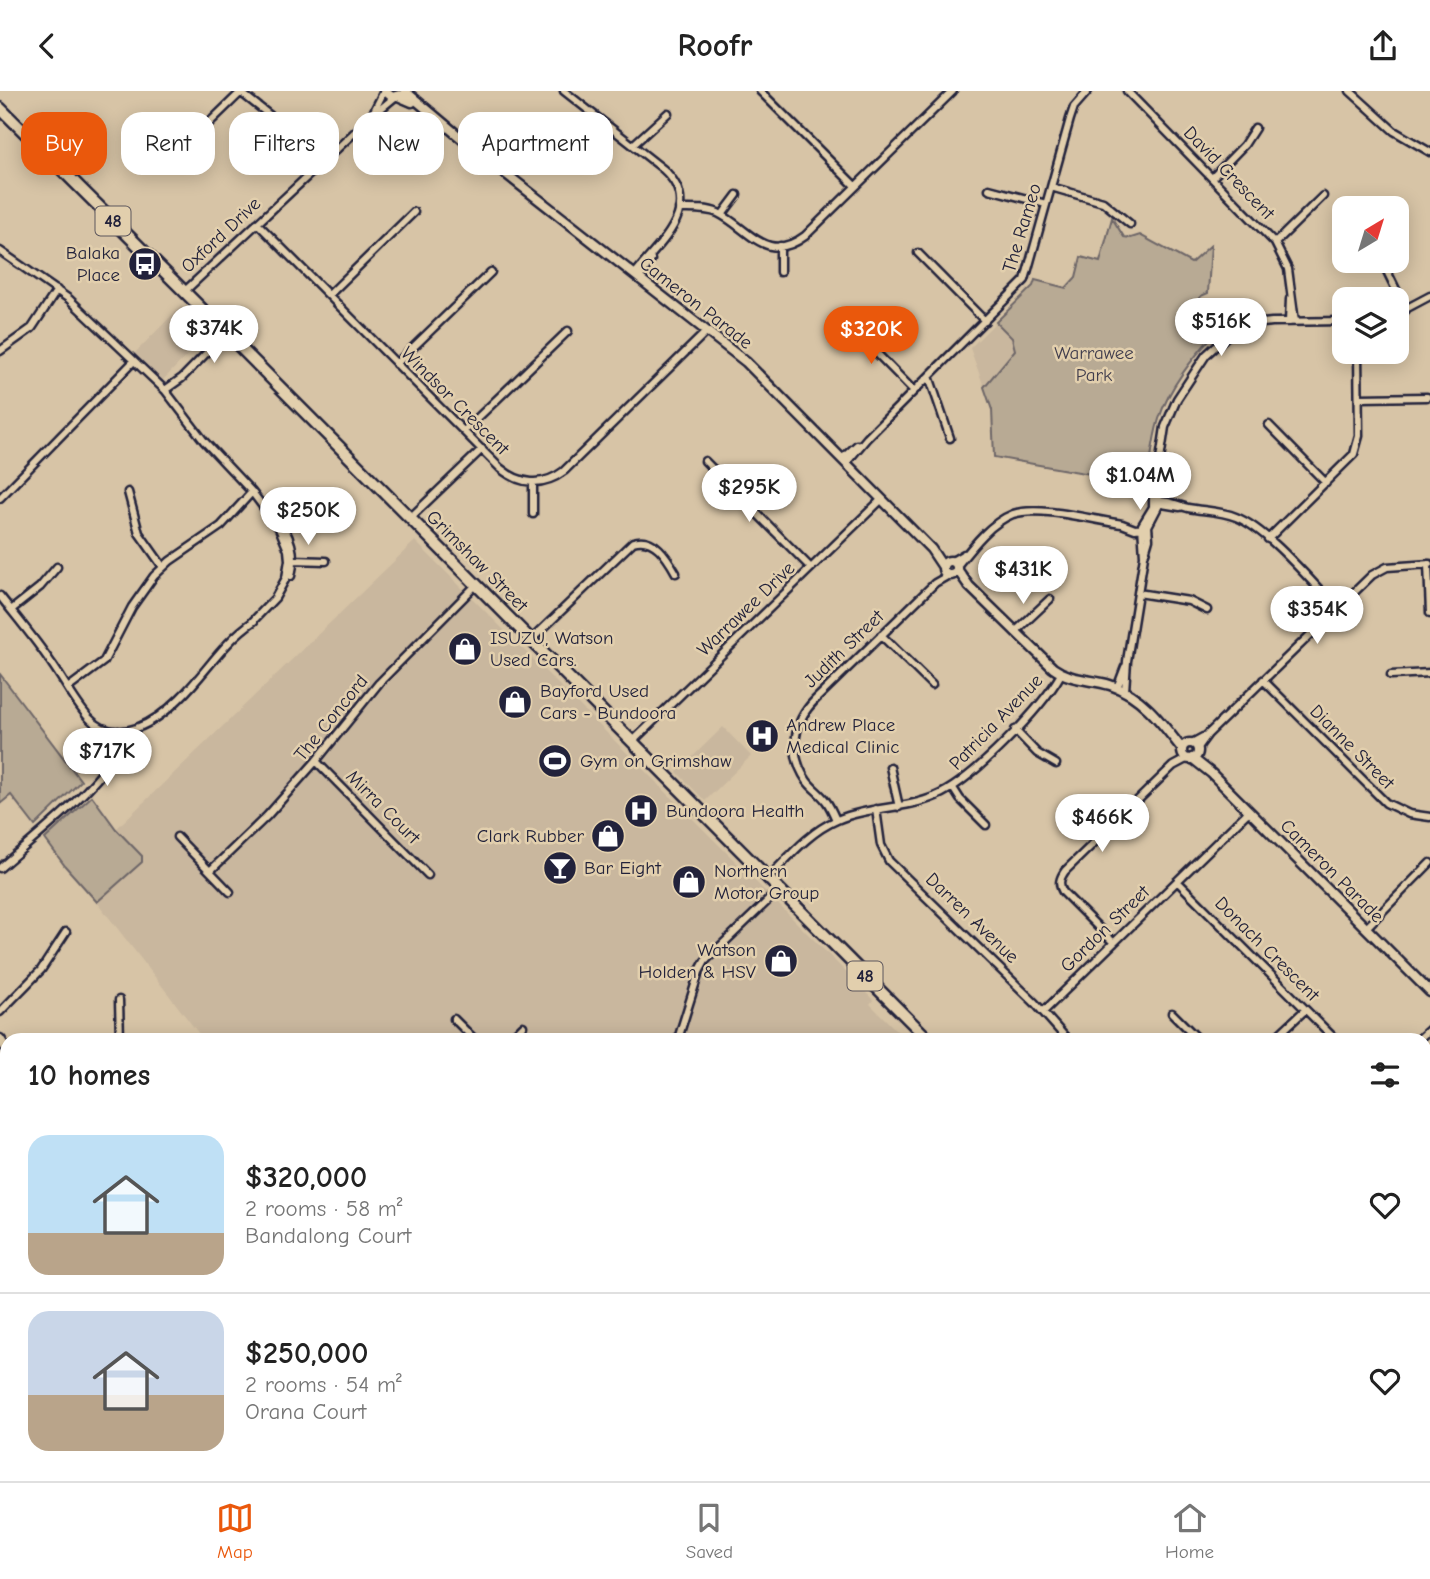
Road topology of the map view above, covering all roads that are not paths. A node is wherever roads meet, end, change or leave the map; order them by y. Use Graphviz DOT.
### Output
graph roads {
  1 [pos="385,91"];
  2 [pos="564,91"];
  3 [pos="760,91"];
  4 [pos="953,91"];
  5 [pos="1127,91"];
  6 [pos="1350,91"];
  7 [pos="240,92"];
  8 [pos="1087,93"];
  9 [pos="400,94"];
  10 [pos="0,109"];
  11 [pos="265,112"];
  12 [pos="374,112"];
  13 [pos="377,112"];
  14 [pos="667,113"];
  15 [pos="215,117"];
  16 [pos="1255,128"];
  17 [pos="353,133"];
  18 [pos="633,145"];
  19 [pos="339,146"];
  20 [pos="1430,152"];
  21 [pos="308,175"];
  22 [pos="1212,178"];
  23 [pos="856,186"];
  24 [pos="1051,187"];
  25 [pos="989,189"];
  26 [pos="737,195"];
  27 [pos="1323,196"];
  28 [pos="1046,204"];
  29 [pos="679,209"];
  30 [pos="414,212"];
  31 [pos="722,215"];
  32 [pos="257,223"];
  33 [pos="1130,224"];
  34 [pos="1275,243"];
  35 [pos="780,246"];
  36 [pos="0,253"];
  37 [pos="918,253"];
  38 [pos="491,272"];
  39 [pos="780,272"];
  40 [pos="637,276"];
  41 [pos="57,290"];
  42 [pos="184,292"];
  43 [pos="329,295"];
  44 [pos="1430,296"];
  45 [pos="1211,306"];
  46 [pos="1409,308"];
  47 [pos="985,321"];
  48 [pos="1332,321"];
  49 [pos="1292,322"];
  50 [pos="847,323"];
  51 [pos="568,331"];
  52 [pos="707,331"];
  53 [pos="226,333"];
  54 [pos="1228,335"];
  55 [pos="0,352"];
  56 [pos="133,362"];
  57 [pos="396,364"];
  58 [pos="1358,364"];
  59 [pos="929,376"];
  60 [pos="914,391"];
  61 [pos="167,393"];
  62 [pos="1427,397"];
  63 [pos="1359,398"];
  64 [pos="1269,425"];
  65 [pos="464,431"];
  66 [pos="950,437"];
  67 [pos="482,449"];
  68 [pos="705,461"];
  69 [pos="844,461"];
  70 [pos="533,482"];
  71 [pos="1326,483"];
  72 [pos="128,492"];
  73 [pos="252,492"];
  74 [pos="0,498"];
  75 [pos="882,499"];
  76 [pos="1158,502"];
  77 [pos="533,513"];
  78 [pos="410,518"];
  79 [pos="1144,527"];
  80 [pos="1268,539"];
  81 [pos="292,560"];
  82 [pos="326,561"];
  83 [pos="1429,564"];
  84 [pos="57,567"];
  85 [pos="163,567"];
  86 [pos="811,568"];
  87 [pos="950,568"];
  88 [pos="676,573"];
  89 [pos="476,585"];
  90 [pos="1138,593"];
  91 [pos="0,596"];
  92 [pos="1050,599"];
  93 [pos="1337,608"];
  94 [pos="11,610"];
  95 [pos="1207,610"];
  96 [pos="1430,613"];
  97 [pos="1015,632"];
  98 [pos="881,635"];
  99 [pos="531,640"];
  100 [pos="1430,673"];
  101 [pos="1062,674"];
  102 [pos="1391,675"];
  103 [pos="1263,680"];
  104 [pos="932,685"];
  105 [pos="68,688"];
  106 [pos="1121,689"];
  107 [pos="1014,730"];
  108 [pos="121,731"];
  109 [pos="632,742"];
  110 [pos="1190,751"];
  111 [pos="316,761"];
  112 [pos="1056,764"];
  113 [pos="890,767"];
  114 [pos="953,787"];
  115 [pos="899,807"];
  116 [pos="876,810"];
  117 [pos="1249,811"];
  118 [pos="1430,817"];
  119 [pos="836,820"];
  120 [pos="986,825"];
  121 [pos="177,838"];
  122 [pos="1430,863"];
  123 [pos="0,868"];
  124 [pos="210,871"];
  125 [pos="428,875"];
  126 [pos="768,878"];
  127 [pos="1177,881"];
  128 [pos="779,890"];
  129 [pos="230,892"];
  130 [pos="1366,928"];
  131 [pos="66,932"];
  132 [pos="1114,943"];
  133 [pos="1429,988"];
  134 [pos="119,1000"];
  135 [pos="1305,1010"];
  136 [pos="1043,1011"];
  137 [pos="0,1012"];
  138 [pos="1172,1013"];
  139 [pos="454,1019"];
  140 [pos="523,1027"];
  141 [pos="120,1033"];
  142 [pos="468,1033"];
  143 [pos="516,1033"];
  144 [pos="680,1033"];
  145 [pos="922,1033"];
  146 [pos="1062,1033"];
  147 [pos="1192,1033"];
  148 [pos="1280,1033"];
  149 [pos="1329,1033"];
  1 -- 9 [label="street, Cameron Parade"];
  1 -- 12 [label="street, Oxford Drive"];
  2 -- 18 [label="street"];
  3 -- 23 [label="street"];
  4 -- 23 [label="street"];
  5 -- 22 [label="street, David Crescent"];
  6 -- 20 [label="street"];
  7 -- 11 [label="street"];
  7 -- 15 [label="street"];
  8 -- 24 [label="street, The Rameo"];
  9 -- 13 [label="street, Oxford Drive"];
  9 -- 40 [label="street, Cameron Parade"];
  10 -- 42 [label="main road, Grimshaw Street / 48"];
  14 -- 18 [label="street"];
  16 -- 22 [label="street"];
  17 -- 19 [label="street, Oxford Drive"];
  18 -- 29 [label="street"];
  21 -- 32 [label="street, Oxford Drive"];
  22 -- 34 [label="street, David Crescent"];
  23 -- 35 [label="street"];
  24 -- 28 [label="street, The Rameo"];
  24 -- 33 [label="street"];
  25 -- 28 [label="street"];
  26 -- 31 [label="street"];
  27 -- 34 [label="street"];
  28 -- 47 [label="street, The Rameo"];
  29 -- 31 [label="street"];
  29 -- 40 [label="street"];
  30 -- 43 [label="street"];
  31 -- 35 [label="street"];
  32 -- 42 [label="street, Oxford Drive"];
  32 -- 43 [label="street, Windsor Crescent"];
  34 -- 49 [label="street, David Crescent"];
  35 -- 39 [label="street"];
  36 -- 41 [label="street"];
  37 -- 47 [label="street"];
  38 -- 57 [label="street"];
  40 -- 52 [label="street, Cameron Parade"];
  41 -- 55 [label="street"];
  41 -- 56 [label="street"];
  42 -- 53 [label="main road, Grimshaw Street / 48"];
  43 -- 57 [label="street, Windsor Crescent"];
  44 -- 46 [label="street"];
  45 -- 54 [label="street"];
  47 -- 59 [label="street, The Rameo"];
  48 -- 49 [label="street"];
  49 -- 54 [label="street"];
  50 -- 60 [label="street"];
  51 -- 65 [label="street"];
  52 -- 69 [label="street, Cameron Parade"];
  52 -- 70 [label="street"];
  53 -- 61 [label="street"];
  53 -- 78 [label="main road, Grimshaw Street / 48"];
  54 -- 76 [label="street"];
  56 -- 61 [label="street"];
  56 -- 74 [label="street"];
  57 -- 65 [label="street, Windsor Crescent"];
  58 -- 63 [label="street"];
  59 -- 60 [label="street, The Rameo"];
  59 -- 66 [label="street"];
  60 -- 69 [label="street, The Rameo"];
  61 -- 73 [label="street"];
  62 -- 63 [label="street"];
  63 -- 71 [label="street"];
  64 -- 71 [label="street"];
  65 -- 67 [label="street, Windsor Crescent"];
  67 -- 70 [label="street, Windsor Crescent"];
  67 -- 78 [label="street"];
  68 -- 86 [label="street"];
  69 -- 75 [label="street, Cameron Parade"];
  70 -- 77 [label="street"];
  71 -- 80 [label="street"];
  72 -- 85 [label="street"];
  73 -- 81 [label="street"];
  73 -- 85 [label="street"];
  75 -- 86 [label="street, Warrawee Drive"];
  75 -- 87 [label="street, Cameron Parade"];
  76 -- 79 [label="street"];
  76 -- 80 [label="street"];
  78 -- 89 [label="main road, Grimshaw Street / 48"];
  79 -- 87 [label="street, Judith Street"];
  79 -- 90 [label="street"];
  80 -- 93 [label="street"];
  81 -- 82 [label="street"];
  81 -- 108 [label="street"];
  83 -- 93 [label="street"];
  83 -- 96 [label="street"];
  84 -- 94 [label="street"];
  85 -- 105 [label="street"];
  86 -- 109 [label="street, Warrawee Drive"];
  87 -- 97 [label="street, Cameron Parade"];
  87 -- 98 [label="street, Judith Street"];
  88 -- 99 [label="street"];
  89 -- 99 [label="main road, Grimshaw Street / 48"];
  89 -- 111 [label="street, The Concord"];
  90 -- 95 [label="street"];
  90 -- 106 [label="street"];
  91 -- 94 [label="street"];
  92 -- 97 [label="street"];
  93 -- 103 [label="street"];
  94 -- 105 [label="street"];
  97 -- 101 [label="street, Cameron Parade"];
  98 -- 104 [label="street"];
  98 -- 119 [label="street, Judith Street"];
  99 -- 109 [label="main road, Grimshaw Street / 48"];
  100 -- 102 [label="street"];
  101 -- 106 [label="street, Cameron Parade"];
  101 -- 107 [label="street, Patricia Avenue"];
  103 -- 110 [label="street"];
  103 -- 118 [label="street, Dianne Street"];
  105 -- 108 [label="street"];
  106 -- 110 [label="street, Cameron Parade"];
  107 -- 112 [label="street"];
  107 -- 114 [label="street, Patricia Avenue"];
  108 -- 123 [label="street"];
  109 -- 126 [label="main road, Grimshaw Street / 48"];
  110 -- 117 [label="street, Cameron Parade"];
  110 -- 132 [label="street"];
  111 -- 124 [label="street, The Concord"];
  111 -- 125 [label="street, Mirra Court"];
  113 -- 115 [label="street"];
  114 -- 115 [label="street, Patricia Avenue"];
  114 -- 120 [label="street"];
  115 -- 116 [label="street, Patricia Avenue"];
  116 -- 119 [label="street, Patricia Avenue"];
  116 -- 136 [label="street, Darren Avenue"];
  117 -- 127 [label="street, Gordon Street"];
  117 -- 130 [label="street, Cameron Parade"];
  119 -- 126 [label="street, Patricia Avenue"];
  121 -- 124 [label="street"];
  122 -- 130 [label="street"];
  124 -- 129 [label="street"];
  126 -- 128 [label="main road, Grimshaw Street / 48"];
  127 -- 132 [label="street, Gordon Street"];
  127 -- 135 [label="street, Donach Crescent"];
  128 -- 144 [label="street"];
  128 -- 145 [label="main road, Grimshaw Street / 48"];
  130 -- 133 [label="street, Cameron Parade"];
  131 -- 137 [label="street"];
  132 -- 136 [label="street, Gordon Street"];
  134 -- 141 [label="street"];
  135 -- 148 [label="street"];
  135 -- 149 [label="street, Donach Crescent"];
  136 -- 146 [label="street, Darren Avenue"];
  138 -- 147 [label="street"];
  139 -- 142 [label="street"];
  140 -- 143 [label="street"];
}
